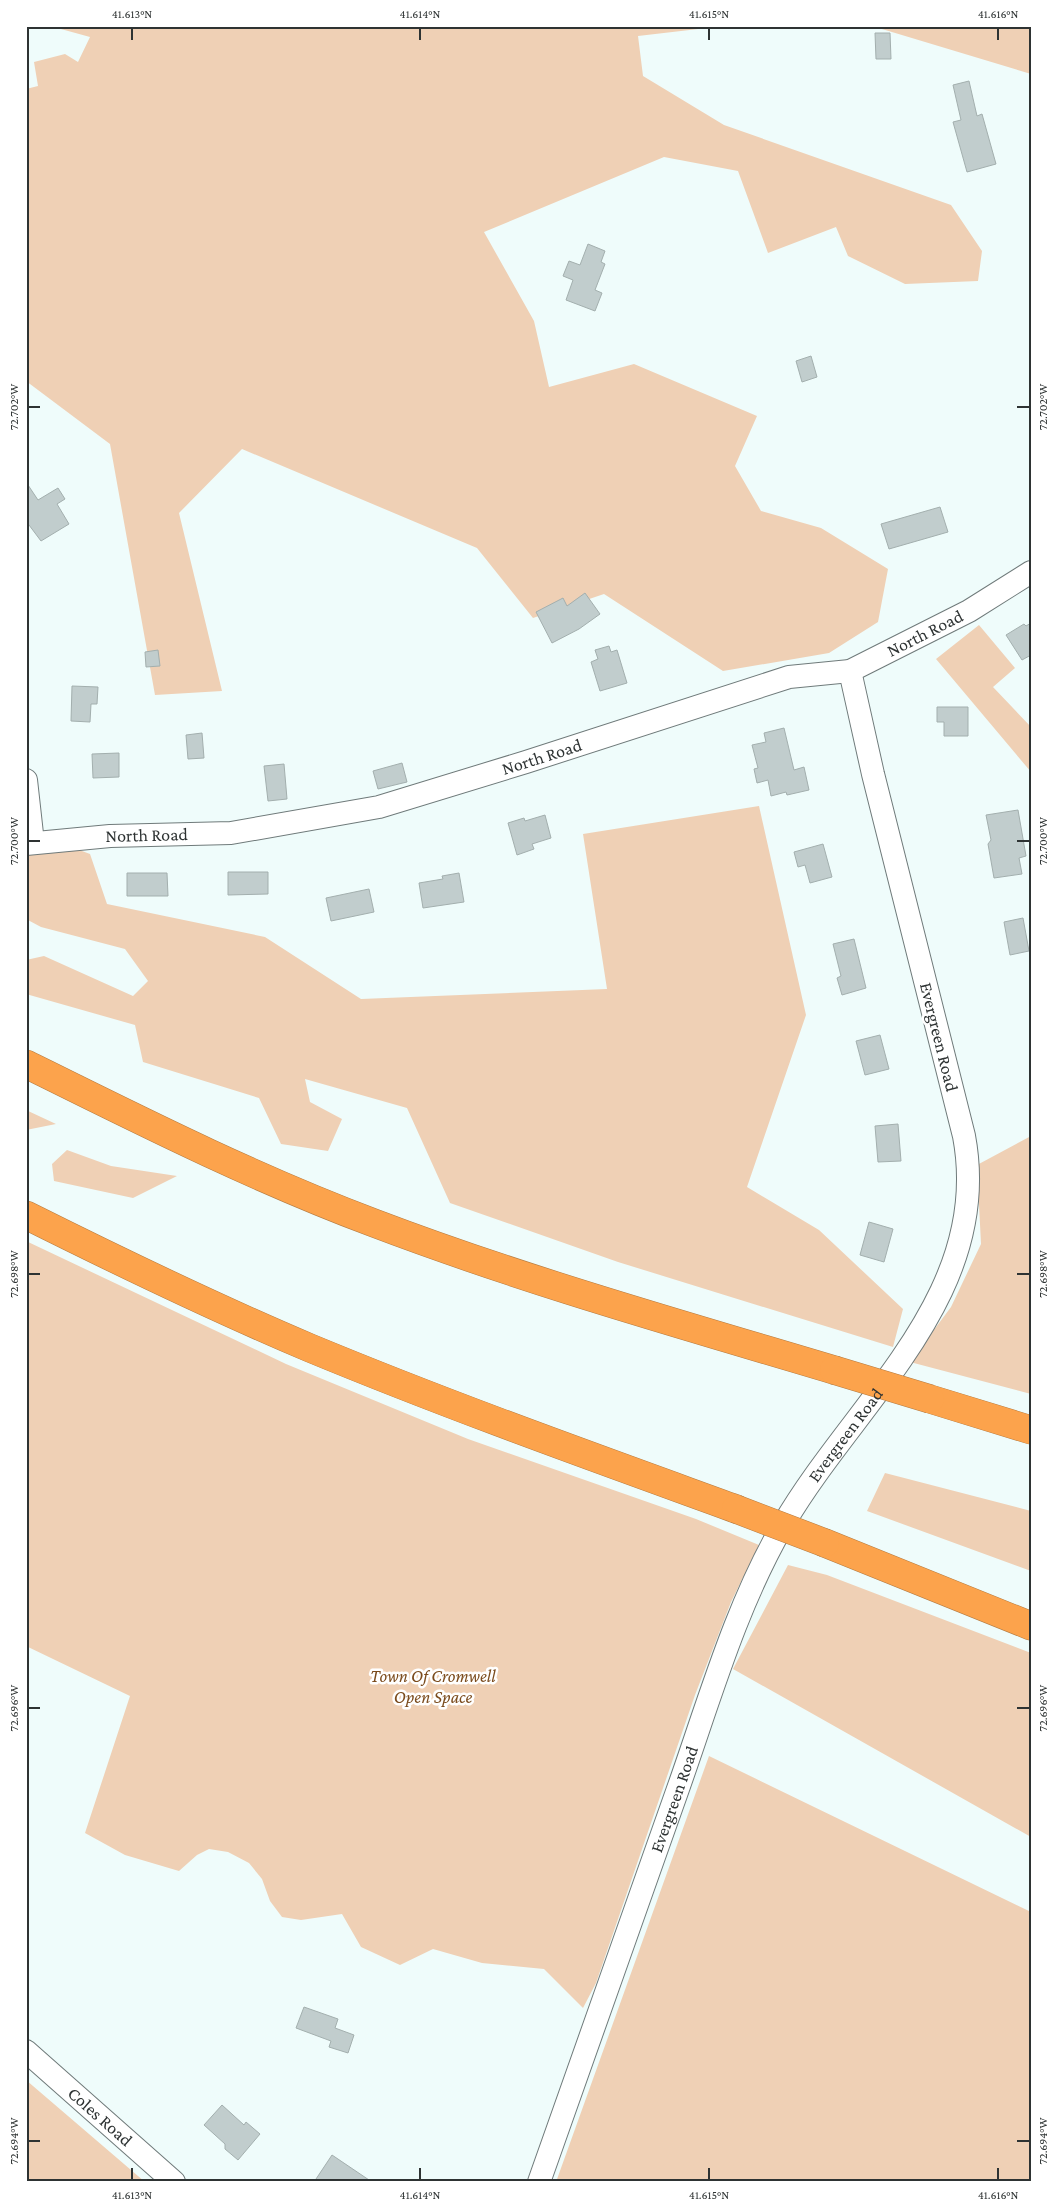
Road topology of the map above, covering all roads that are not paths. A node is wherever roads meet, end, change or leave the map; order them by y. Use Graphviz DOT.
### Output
graph roads {
  1 [pos="1031,572"];
  2 [pos="850,671"];
  3 [pos="26,780"];
  4 [pos="30,843"];
  5 [pos="26,1064"];
  6 [pos="26,1215"];
  7 [pos="1031,1430"];
  8 [pos="1031,1626"];
  9 [pos="26,2051"];
  10 [pos="174,2182"];
  11 [pos="539,2182"];
  1 -- 2 [label="street, North Road"];
  2 -- 4 [label="street, North Road"];
  2 -- 11 [label="street, Evergreen Road"];
  3 -- 4 [label="street"];
  5 -- 7 [label="highway, bridge"];
  6 -- 8 [label="highway, bridge"];
  9 -- 10 [label="street, Coles Road"];
}
